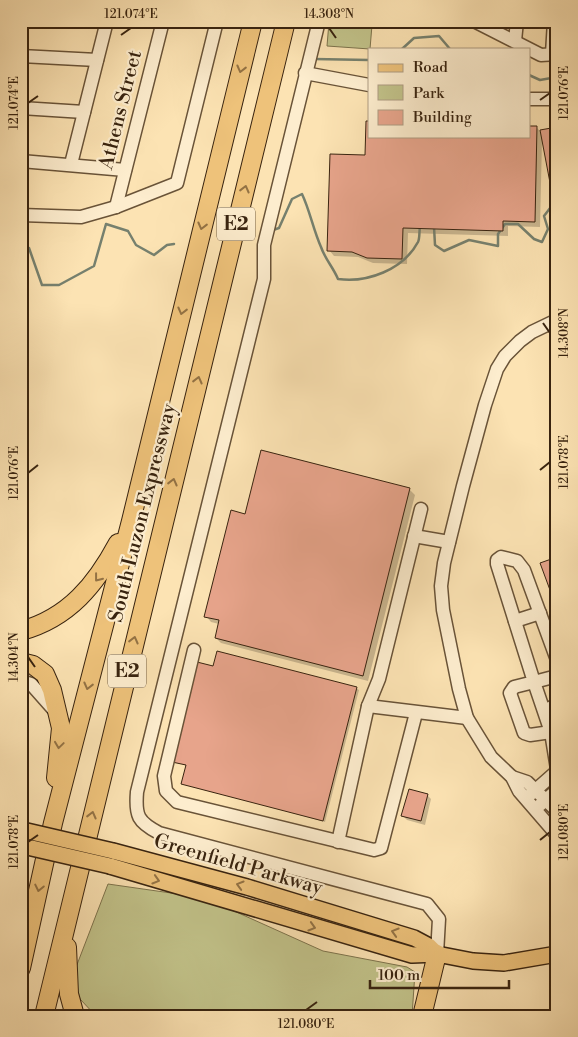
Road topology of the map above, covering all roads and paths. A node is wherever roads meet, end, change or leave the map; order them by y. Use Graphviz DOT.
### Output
graph roads {
  1 [pos="107,21"];
  2 [pos="163,21"];
  3 [pos="217,21"];
  4 [pos="252,21"];
  5 [pos="286,21"];
  6 [pos="319,21"];
  7 [pos="517,21"];
  8 [pos="554,21"];
  9 [pos="477,22"];
  10 [pos="516,41"];
  11 [pos="528,48"];
  12 [pos="530,49"];
  13 [pos="554,54"];
  14 [pos="21,56"];
  15 [pos="97,60"];
  16 [pos="305,73"];
  17 [pos="368,85"];
  18 [pos="530,99"];
  19 [pos="557,99"];
  20 [pos="21,108"];
  21 [pos="84,112"];
  22 [pos="21,161"];
  23 [pos="71,164"];
  24 [pos="125,170"];
  25 [pos="116,207"];
  26 [pos="21,215"];
  27 [pos="557,320"];
  28 [pos="421,509"];
  29 [pos="131,521"];
  30 [pos="414,536"];
  31 [pos="449,542"];
  32 [pos="540,613"];
  33 [pos="515,621"];
  34 [pos="21,631"];
  35 [pos="194,650"];
  36 [pos="557,660"];
  37 [pos="21,662"];
  38 [pos="557,676"];
  39 [pos="21,681"];
  40 [pos="534,682"];
  41 [pos="368,706"];
  42 [pos="551,708"];
  43 [pos="416,713"];
  44 [pos="59,716"];
  45 [pos="467,718"];
  46 [pos="551,732"];
  47 [pos="557,770"];
  48 [pos="512,777"];
  49 [pos="536,789"];
  50 [pos="557,790"];
  51 [pos="525,799"];
  52 [pos="546,799"];
  53 [pos="534,811"];
  54 [pos="557,812"];
  55 [pos="53,823"];
  56 [pos="557,835"];
  57 [pos="23,838"];
  58 [pos="338,842"];
  59 [pos="68,914"];
  60 [pos="437,954"];
  61 [pos="557,954"];
  62 [pos="21,968"];
  63 [pos="44,1016"];
  64 [pos="75,1016"];
  65 [pos="422,1016"];
  1 -- 15 [label="street"];
  2 -- 24 [label="street, Athens Street"];
  3 -- 25 [label="street"];
  4 -- 29 [label="highway, South Luzon Expressway / E2, one-way"];
  59 -- 5 [label="highway, South Luzon Expressway / E2, one-way"];
  6 -- 16 [label="street"];
  7 -- 10 [label="street"];
  8 -- 13 [label="street"];
  9 -- 10 [label="street"];
  10 -- 11 [label="street"];
  12 -- 13 [label="street"];
  14 -- 15 [label="street"];
  15 -- 21 [label="street"];
  16 -- 17 [label="street"];
  16 -- 60 [label="street"];
  18 -- 19 [label="street"];
  20 -- 21 [label="street"];
  21 -- 23 [label="street"];
  22 -- 23 [label="street"];
  23 -- 24 [label="street"];
  24 -- 25 [label="street, Athens Street"];
  25 -- 26 [label="street"];
  27 -- 31 [label="street"];
  28 -- 30 [label="street"];
  29 -- 34 [label="highway, one-way"];
  29 -- 55 [label="highway, South Luzon Expressway / E2, one-way"];
  30 -- 31 [label="street"];
  30 -- 41 [label="street"];
  31 -- 45 [label="street"];
  32 -- 33 [label="street"];
  32 -- 33 [label="street"];
  32 -- 36 [label="street"];
  33 -- 40 [label="street"];
  35 -- 58 [label="street"];
  37 -- 44 [label="highway"];
  38 -- 40 [label="street"];
  39 -- 44 [label="street"];
  40 -- 42 [label="street"];
  40 -- 46 [label="street"];
  41 -- 43 [label="street"];
  41 -- 58 [label="street"];
  42 -- 46 [label="street"];
  43 -- 45 [label="street"];
  43 -- 58 [label="street"];
  44 -- 55 [label="highway, one-way"];
  45 -- 48 [label="street"];
  46 -- 47 [label="street"];
  47 -- 49 [label="street"];
  48 -- 49 [label="street"];
  48 -- 51 [label="street"];
  49 -- 51 [label="street"];
  49 -- 52 [label="street"];
  50 -- 52 [label="street"];
  51 -- 53 [label="street"];
  52 -- 53 [label="street"];
  52 -- 54 [label="street"];
  53 -- 56 [label="street"];
  55 -- 62 [label="highway, South Luzon Expressway / E2, one-way"];
  57 -- 60 [label="main road, Greenfield Parkway, bridge"];
  59 -- 63 [label="highway, South Luzon Expressway / E2"];
  59 -- 64 [label="highway"];
  60 -- 61 [label="main road, Greenfield Parkway"];
  60 -- 65 [label="highway"];
}
